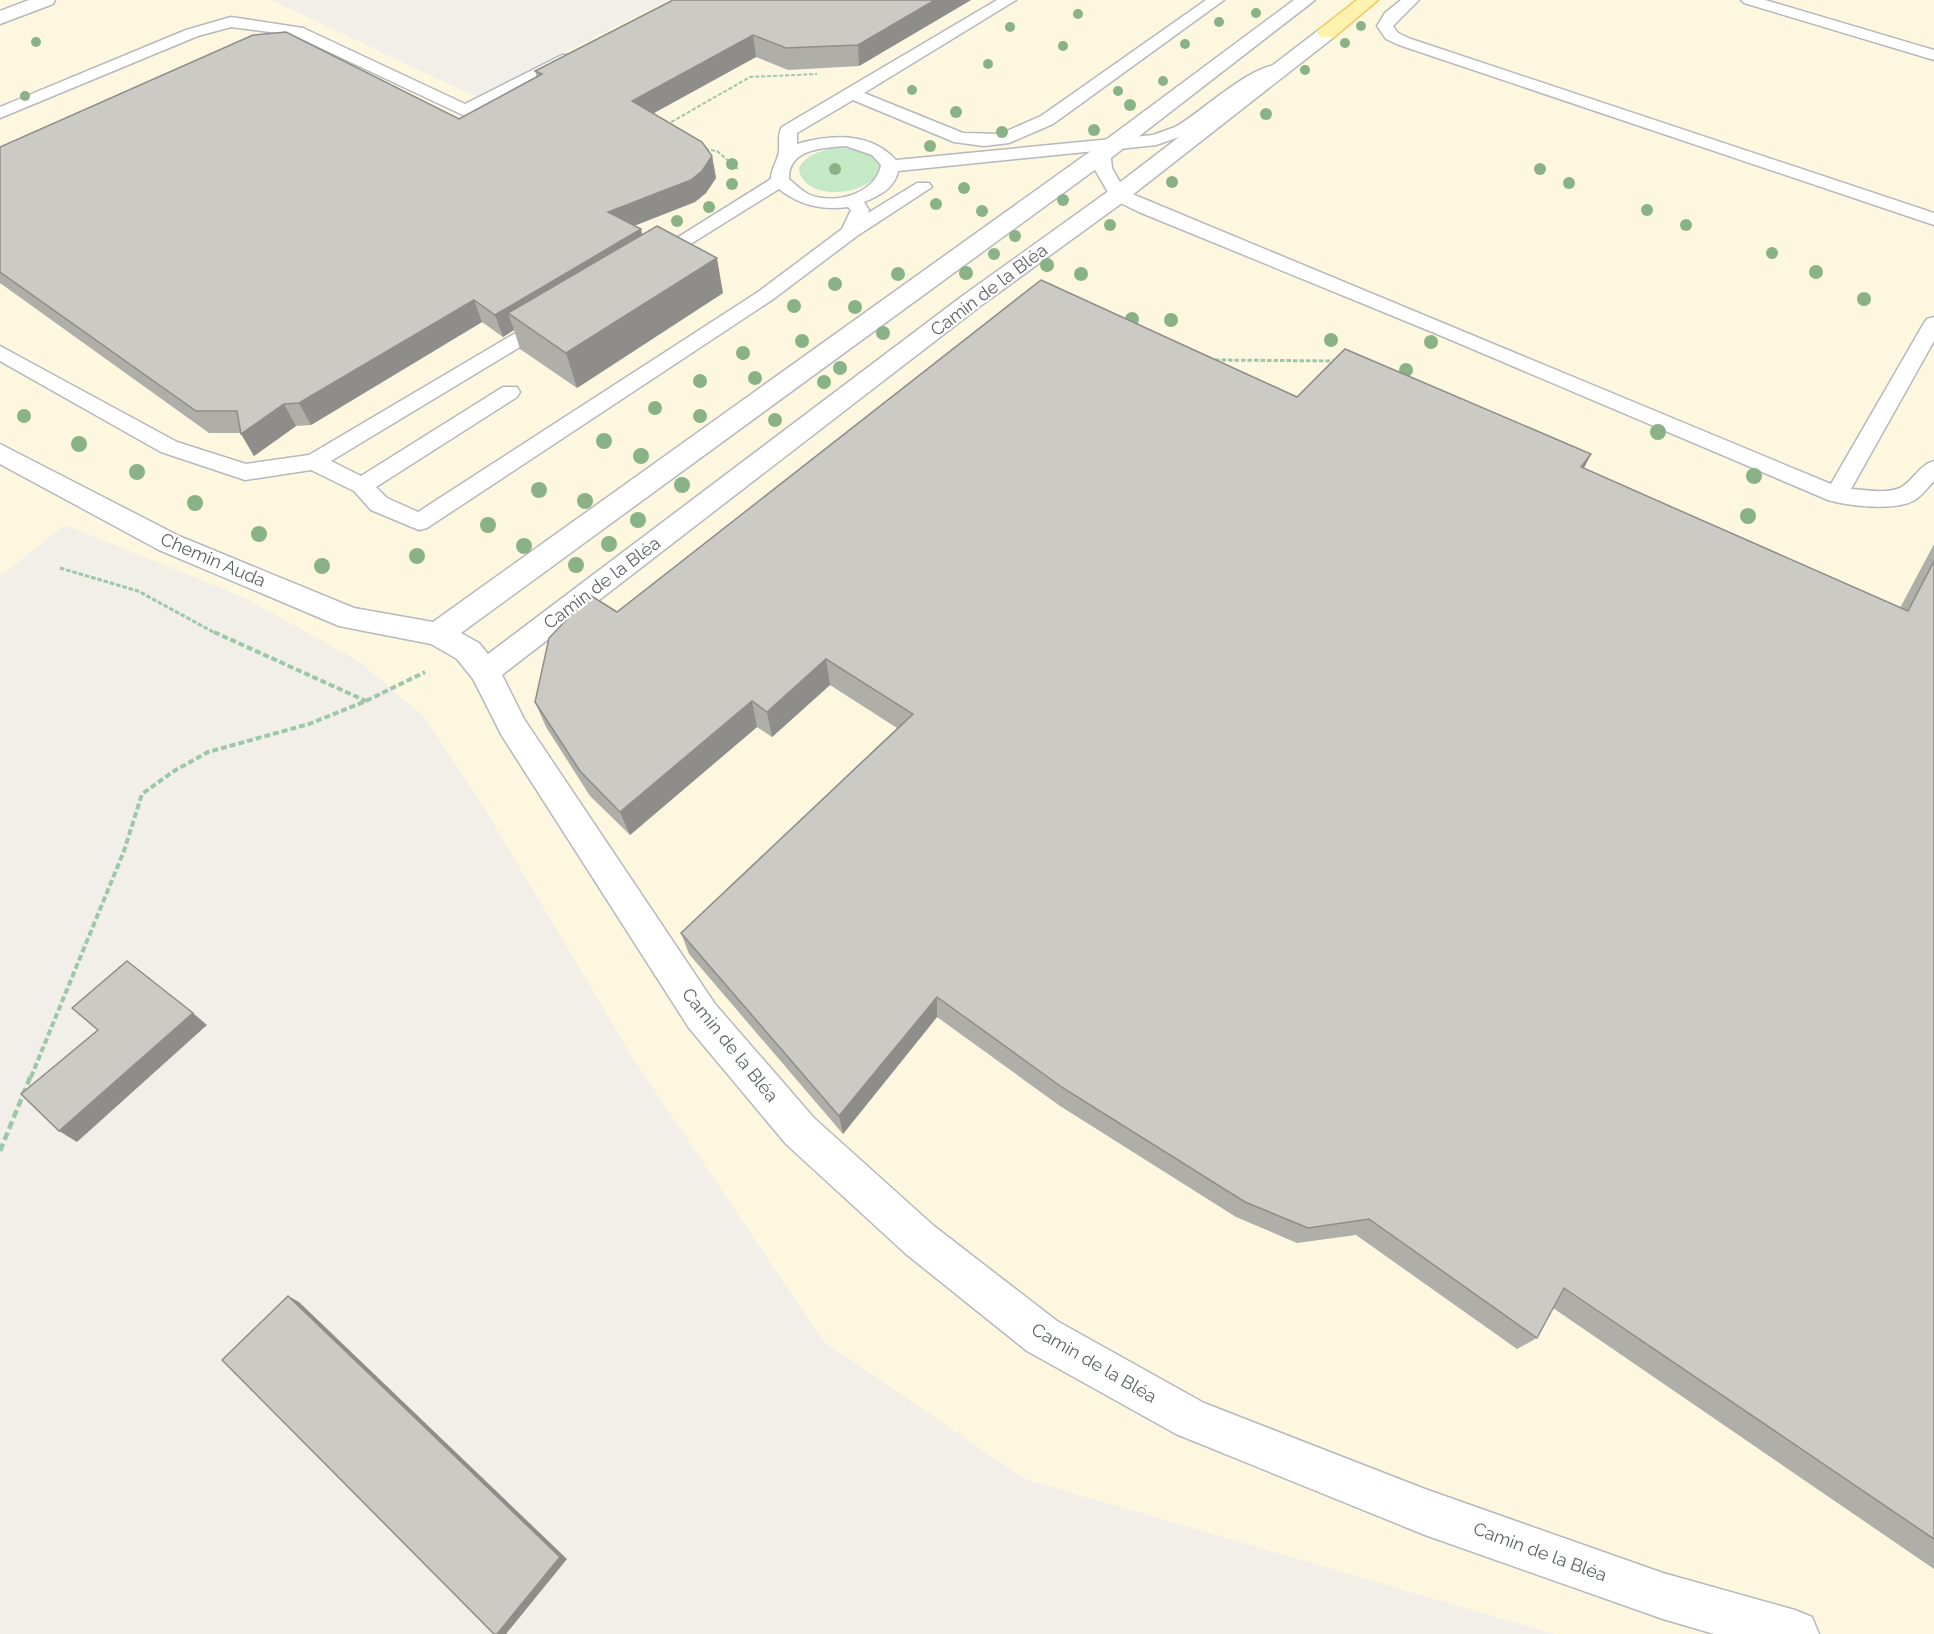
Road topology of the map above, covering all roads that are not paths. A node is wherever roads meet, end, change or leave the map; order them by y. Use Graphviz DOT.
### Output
graph roads {
  1 [pos="46,0"];
  2 [pos="1008,0"];
  3 [pos="1216,0"];
  4 [pos="1306,0"];
  5 [pos="1369,0"];
  6 [pos="1411,0"];
  7 [pos="1749,0"];
  8 [pos="0,18"];
  9 [pos="1327,33"];
  10 [pos="578,53"];
  11 [pos="1934,55"];
  12 [pos="1281,69"];
  13 [pos="851,93"];
  14 [pos="0,113"];
  15 [pos="1108,149"];
  16 [pos="788,155"];
  17 [pos="891,166"];
  18 [pos="780,181"];
  19 [pos="924,187"];
  20 [pos="1118,195"];
  21 [pos="853,201"];
  22 [pos="1934,219"];
  23 [pos="850,232"];
  24 [pos="637,269"];
  25 [pos="567,311"];
  26 [pos="1934,323"];
  27 [pos="0,352"];
  28 [pos="510,392"];
  29 [pos="0,453"];
  30 [pos="315,462"];
  31 [pos="1934,468"];
  32 [pos="362,486"];
  33 [pos="1836,495"];
  34 [pos="438,634"];
  35 [pos="477,662"];
  36 [pos="1795,1634"];
  1 -- 8 [label="street"];
  2 -- 13 [label="lane"];
  3 -- 13 [label="lane"];
  4 -- 15 [label="street"];
  5 -- 9 [label="main road"];
  6 -- 22 [label="lane"];
  7 -- 11 [label="lane"];
  9 -- 12 [label="street, Camin de la Bléa"];
  10 -- 14 [label="lane"];
  12 -- 15 [label="lane"];
  12 -- 20 [label="street, Camin de la Bléa"];
  13 -- 16 [label="lane"];
  15 -- 17 [label="lane"];
  15 -- 20 [label="lane"];
  15 -- 34 [label="street"];
  16 -- 17 [label="lane"];
  16 -- 18 [label="lane"];
  17 -- 21 [label="lane"];
  18 -- 21 [label="lane"];
  18 -- 24 [label="lane"];
  19 -- 23 [label="lane"];
  20 -- 33 [label="lane"];
  20 -- 35 [label="street, Camin de la Bléa"];
  21 -- 23 [label="lane"];
  23 -- 32 [label="lane"];
  25 -- 30 [label="lane"];
  26 -- 33 [label="lane"];
  27 -- 30 [label="lane"];
  28 -- 32 [label="lane"];
  29 -- 34 [label="street, Chemin Auda"];
  30 -- 32 [label="lane"];
  31 -- 33 [label="lane"];
  34 -- 35 [label="street, Chemin Auda"];
  35 -- 36 [label="street, Camin de la Bléa"];
}
